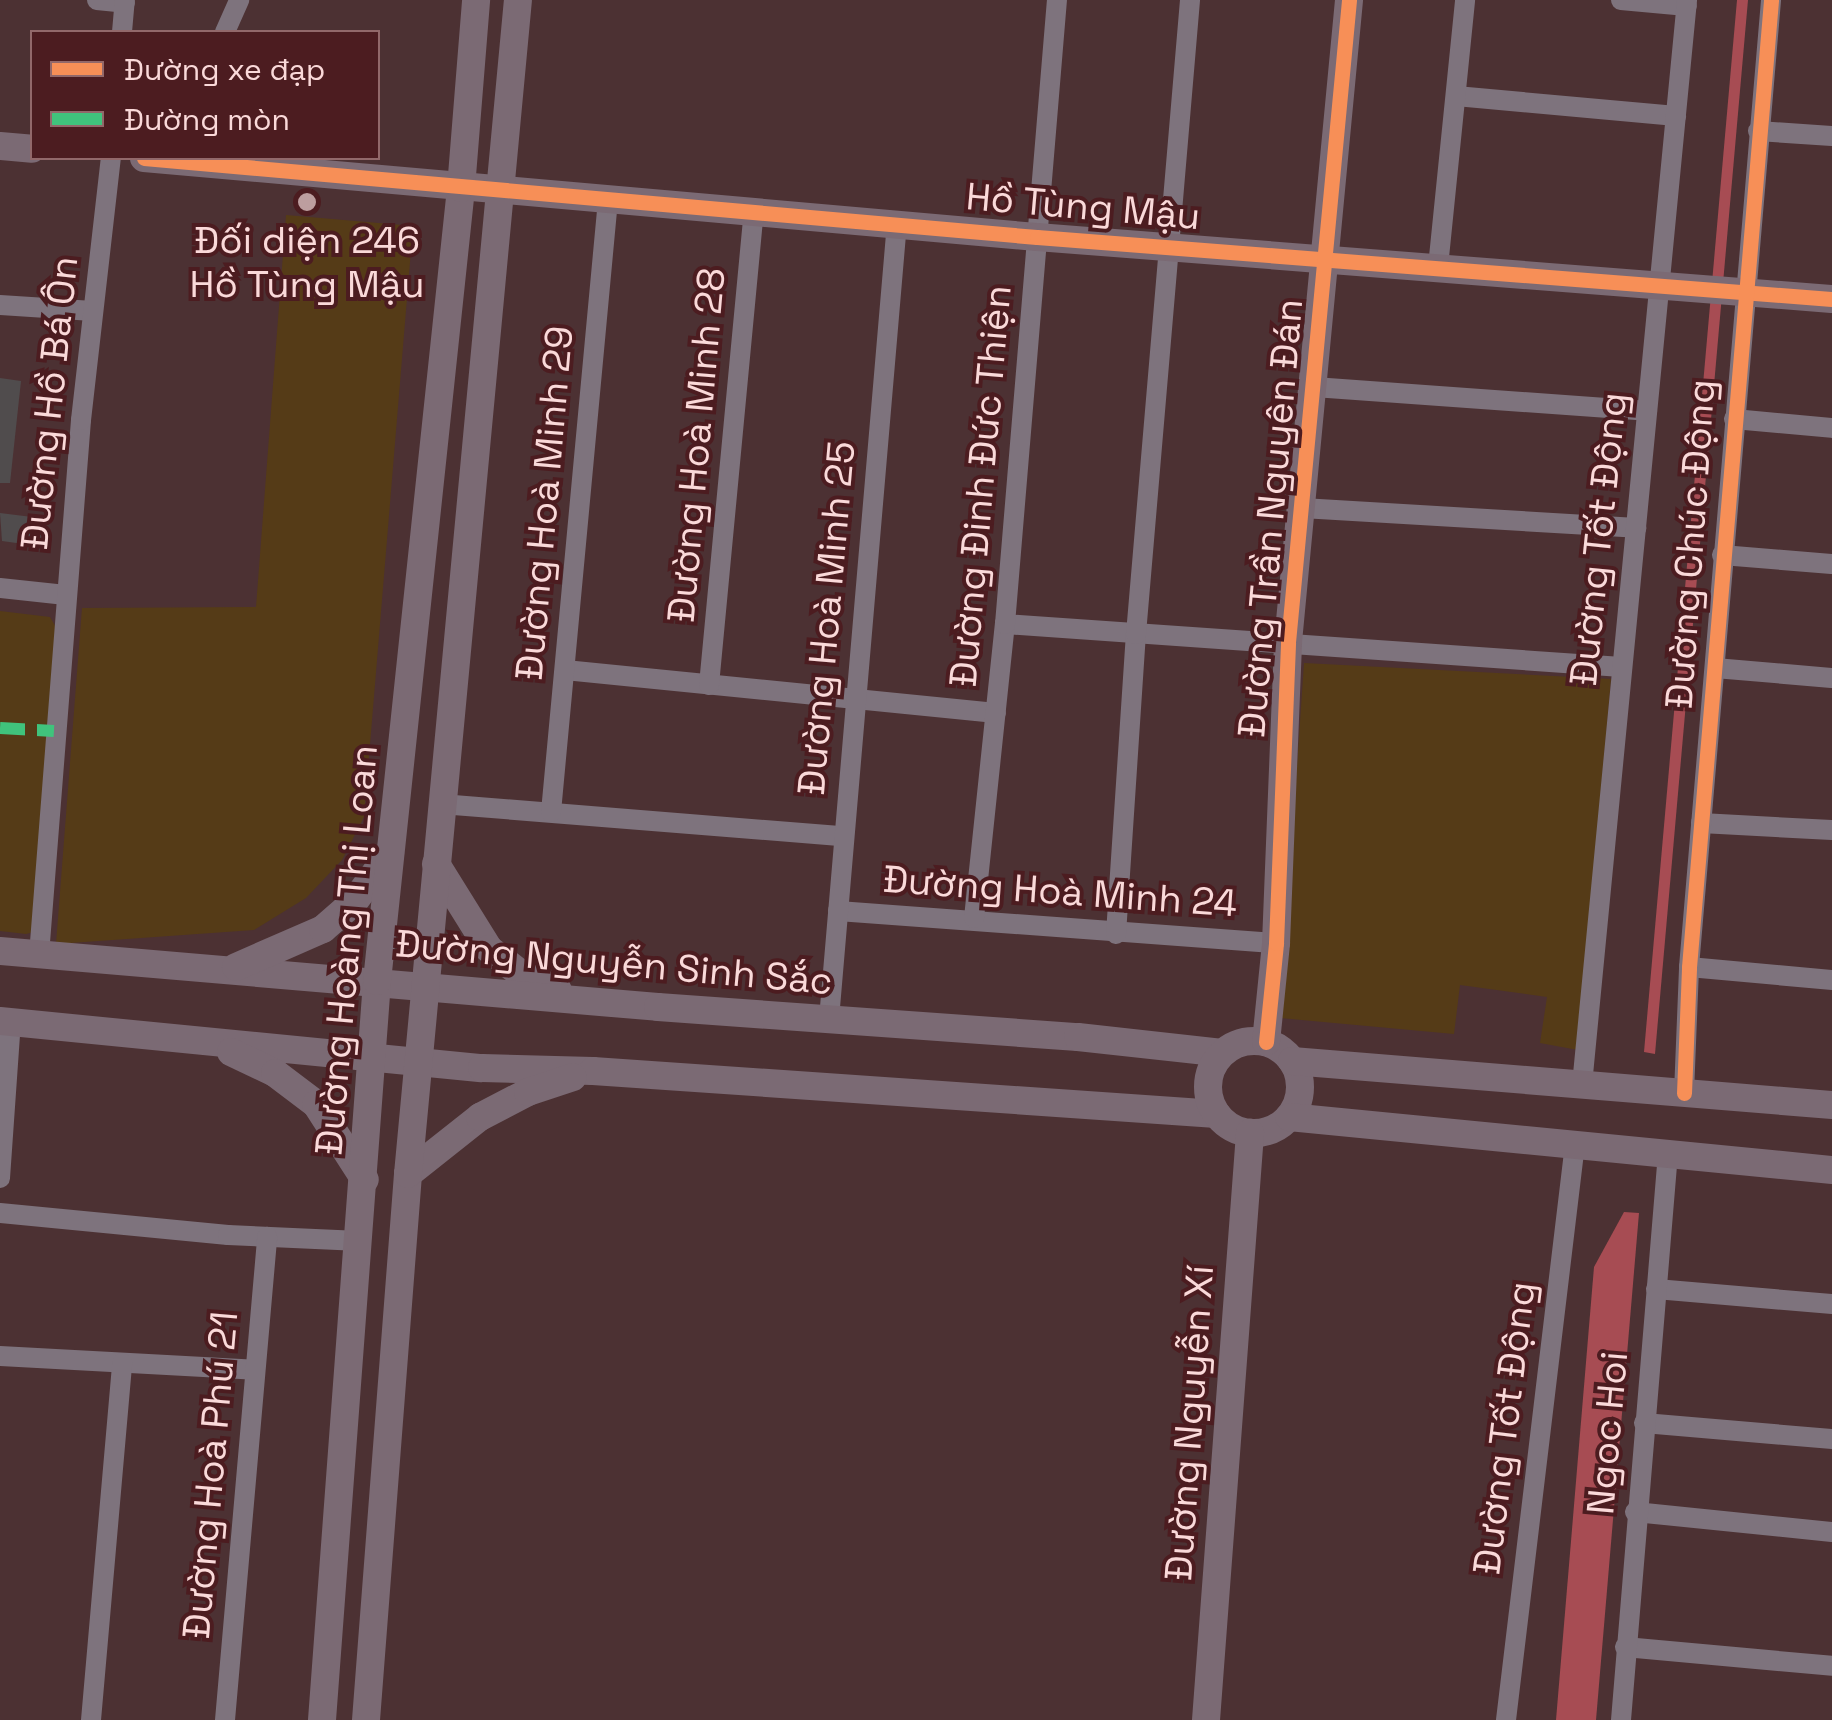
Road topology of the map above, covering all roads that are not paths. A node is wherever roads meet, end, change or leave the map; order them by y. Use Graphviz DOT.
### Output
graph roads {
  1 [pos="97,0"];
  2 [pos="240,0"];
  3 [pos="476,0"];
  4 [pos="518,0"];
  5 [pos="1057,0"];
  6 [pos="1190,0"];
  7 [pos="1350,0"];
  8 [pos="1465,0"];
  9 [pos="1621,0"];
  10 [pos="1771,0"];
  11 [pos="125,2"];
  12 [pos="1687,3"];
  13 [pos="122,30"];
  14 [pos="226,30"];
  15 [pos="1456,96"];
  16 [pos="1676,116"];
  17 [pos="1758,131"];
  18 [pos="1832,136"];
  19 [pos="0,146"];
  20 [pos="30,148"];
  21 [pos="111,160"];
  22 [pos="180,160"];
  23 [pos="461,188"];
  24 [pos="502,191"];
  25 [pos="608,200"];
  26 [pos="754,212"];
  27 [pos="897,223"];
  28 [pos="1037,237"];
  29 [pos="1169,246"];
  30 [pos="1326,259"];
  31 [pos="1438,267"];
  32 [pos="1663,285"];
  33 [pos="1739,291"];
  34 [pos="1832,299"];
  35 [pos="0,305"];
  36 [pos="93,311"];
  37 [pos="1314,387"];
  38 [pos="1647,411"];
  39 [pos="1734,419"];
  40 [pos="1832,428"];
  41 [pos="1302,508"];
  42 [pos="1636,528"];
  43 [pos="1722,554"];
  44 [pos="1832,564"];
  45 [pos="0,588"];
  46 [pos="66,595"];
  47 [pos="1005,624"];
  48 [pos="1136,634"];
  49 [pos="1288,642"];
  50 [pos="1622,667"];
  51 [pos="1715,668"];
  52 [pos="565,670"];
  53 [pos="1832,678"];
  54 [pos="710,685"];
  55 [pos="856,700"];
  56 [pos="996,713"];
  57 [pos="441,804"];
  58 [pos="551,812"];
  59 [pos="1702,822"];
  60 [pos="1832,830"];
  61 [pos="843,836"];
  62 [pos="391,852"];
  63 [pos="436,864"];
  64 [pos="838,911"];
  65 [pos="974,918"];
  66 [pos="1116,934"];
  67 [pos="1276,943"];
  68 [pos="0,951"];
  69 [pos="39,954"];
  70 [pos="1688,967"];
  71 [pos="229,970"];
  72 [pos="1832,980"];
  73 [pos="377,981"];
  74 [pos="426,986"];
  75 [pos="582,1000"];
  76 [pos="829,1019"];
  77 [pos="6,1022"];
  78 [pos="212,1042"];
  79 [pos="1266,1042"];
  80 [pos="1222,1053"];
  81 [pos="371,1058"];
  82 [pos="418,1062"];
  83 [pos="1292,1062"];
  84 [pos="593,1071"];
  85 [pos="1582,1085"];
  86 [pos="1684,1093"];
  87 [pos="1832,1105"];
  88 [pos="1216,1114"];
  89 [pos="1289,1117"];
  90 [pos="1250,1132"];
  91 [pos="1575,1144"];
  92 [pos="1,1147"];
  93 [pos="1668,1153"];
  94 [pos="1832,1170"];
  95 [pos="408,1174"];
  96 [pos="0,1178"];
  97 [pos="365,1180"];
  98 [pos="0,1213"];
  99 [pos="266,1237"];
  100 [pos="360,1241"];
  101 [pos="1656,1289"];
  102 [pos="1832,1304"];
  103 [pos="0,1356"];
  104 [pos="122,1362"];
  105 [pos="255,1370"];
  106 [pos="1644,1423"];
  107 [pos="1832,1439"];
  108 [pos="1635,1512"];
  109 [pos="1832,1532"];
  110 [pos="1625,1647"];
  111 [pos="1832,1666"];
  112 [pos="91,1720"];
  113 [pos="225,1720"];
  114 [pos="322,1720"];
  115 [pos="366,1720"];
  116 [pos="1206,1720"];
  117 [pos="1506,1720"];
  118 [pos="1621,1720"];
  1 -- 11 [label="street"];
  2 -- 14 [label="street"];
  3 -- 23 [label="main road, Đường Hoàng Thị Loan"];
  4 -- 24 [label="main road"];
  5 -- 28 [label="street, Đường Đinh Đức Thiện"];
  6 -- 29 [label="street"];
  7 -- 30 [label="main road, Đường Trần Nguyên Đán"];
  8 -- 15 [label="street"];
  9 -- 12 [label="street"];
  10 -- 17 [label="street, Đường Chúc Động"];
  11 -- 13 [label="street"];
  12 -- 16 [label="street, Đường Tốt Động"];
  15 -- 16 [label="street"];
  15 -- 31 [label="street"];
  16 -- 32 [label="street, Đường Tốt Động"];
  17 -- 18 [label="street"];
  17 -- 33 [label="street, Đường Chúc Động"];
  19 -- 20 [label="main road"];
  21 -- 36 [label="street, Đường Hồ Bá Ôn"];
  22 -- 23 [label="main road, Hồ Tùng Mậu"];
  23 -- 24 [label="main road, Hồ Tùng Mậu"];
  23 -- 62 [label="main road, Đường Hoàng Thị Loan"];
  24 -- 25 [label="main road, Hồ Tùng Mậu"];
  24 -- 57 [label="main road"];
  25 -- 26 [label="main road, Hồ Tùng Mậu"];
  25 -- 52 [label="street, Đường Hoà Minh 29"];
  26 -- 27 [label="main road, Hồ Tùng Mậu"];
  26 -- 54 [label="street, Đường Hoà Minh 28"];
  27 -- 28 [label="main road, Hồ Tùng Mậu"];
  27 -- 55 [label="street, Đường Hoà Minh 25"];
  28 -- 29 [label="main road, Hồ Tùng Mậu"];
  28 -- 47 [label="street, Đường Đinh Đức Thiện"];
  29 -- 30 [label="main road, Hồ Tùng Mậu"];
  29 -- 48 [label="street"];
  30 -- 31 [label="main road, Hồ Tùng Mậu"];
  30 -- 37 [label="main road, Đường Trần Nguyên Đán"];
  31 -- 32 [label="main road, Hồ Tùng Mậu"];
  32 -- 33 [label="main road, Hồ Tùng Mậu"];
  32 -- 38 [label="street, Đường Tốt Động"];
  33 -- 34 [label="main road, Hồ Tùng Mậu"];
  33 -- 39 [label="street, Đường Chúc Động"];
  35 -- 36 [label="street"];
  36 -- 46 [label="street, Đường Hồ Bá Ôn"];
  37 -- 38 [label="street"];
  37 -- 41 [label="main road, Đường Trần Nguyên Đán"];
  38 -- 42 [label="street, Đường Tốt Động"];
  39 -- 40 [label="street"];
  39 -- 43 [label="street, Đường Chúc Động"];
  41 -- 42 [label="street"];
  41 -- 49 [label="main road, Đường Trần Nguyên Đán"];
  42 -- 50 [label="street, Đường Tốt Động"];
  43 -- 44 [label="street"];
  43 -- 51 [label="street, Đường Chúc Động"];
  45 -- 46 [label="street"];
  46 -- 69 [label="street, Đường Hồ Bá Ôn"];
  47 -- 48 [label="street"];
  47 -- 56 [label="street, Đường Đinh Đức Thiện"];
  48 -- 49 [label="street"];
  48 -- 66 [label="street"];
  49 -- 50 [label="street"];
  49 -- 67 [label="main road, Đường Trần Nguyên Đán"];
  50 -- 85 [label="street, Đường Tốt Động"];
  51 -- 53 [label="street"];
  51 -- 59 [label="street, Đường Chúc Động"];
  52 -- 54 [label="street"];
  52 -- 58 [label="street, Đường Hoà Minh 29"];
  54 -- 55 [label="street"];
  55 -- 56 [label="street"];
  55 -- 61 [label="street, Đường Hoà Minh 25"];
  56 -- 65 [label="street, Đường Đinh Đức Thiện"];
  57 -- 58 [label="street"];
  57 -- 63 [label="main road"];
  58 -- 61 [label="street"];
  59 -- 60 [label="street"];
  59 -- 70 [label="street, Đường Chúc Động"];
  61 -- 64 [label="street, Đường Hoà Minh 25"];
  62 -- 71 [label="main road"];
  62 -- 73 [label="main road, Đường Hoàng Thị Loan"];
  63 -- 74 [label="main road"];
  63 -- 75 [label="main road"];
  64 -- 65 [label="street, Đường Hoà Minh 24"];
  64 -- 76 [label="street, Đường Hoà Minh 25"];
  65 -- 66 [label="street, Đường Hoà Minh 24"];
  66 -- 67 [label="street, Đường Hoà Minh 24"];
  67 -- 79 [label="main road, Đường Trần Nguyên Đán"];
  68 -- 69 [label="main road, Đường Nguyễn Sinh Sắc"];
  69 -- 71 [label="main road, Đường Nguyễn Sinh Sắc"];
  70 -- 72 [label="street"];
  70 -- 86 [label="street, Đường Chúc Động"];
  71 -- 73 [label="main road, Đường Nguyễn Sinh Sắc"];
  73 -- 74 [label="main road, Đường Nguyễn Sinh Sắc"];
  73 -- 81 [label="main road, Đường Hoàng Thị Loan"];
  74 -- 75 [label="main road, Đường Nguyễn Sinh Sắc"];
  74 -- 82 [label="main road"];
  75 -- 76 [label="main road, Đường Nguyễn Sinh Sắc"];
  76 -- 80 [label="main road, Đường Nguyễn Sinh Sắc"];
  77 -- 78 [label="main road"];
  77 -- 92 [label="street"];
  78 -- 81 [label="main road"];
  78 -- 97 [label="main road"];
  79 -- 80 [label="main road"];
  79 -- 83 [label="main road"];
  80 -- 88 [label="main road"];
  81 -- 82 [label="main road"];
  81 -- 97 [label="main road, Đường Hoàng Thị Loan"];
  82 -- 84 [label="main road"];
  82 -- 95 [label="main road"];
  83 -- 85 [label="main road"];
  83 -- 89 [label="main road"];
  84 -- 88 [label="main road"];
  84 -- 95 [label="main road"];
  85 -- 86 [label="main road"];
  86 -- 87 [label="main road"];
  88 -- 90 [label="main road"];
  89 -- 90 [label="main road"];
  89 -- 91 [label="main road"];
  90 -- 116 [label="main road, Đường Nguyễn Xí"];
  91 -- 93 [label="main road"];
  91 -- 117 [label="street, Đường Tốt Động"];
  92 -- 96 [label="street"];
  93 -- 94 [label="main road"];
  93 -- 101 [label="street, Ngoc Hoi"];
  95 -- 115 [label="main road"];
  97 -- 100 [label="main road, Đường Hoàng Thị Loan"];
  98 -- 99 [label="street"];
  99 -- 100 [label="street"];
  99 -- 105 [label="street, Đường Hoà Phú 21"];
  100 -- 114 [label="main road, Đường Hoàng Thị Loan"];
  101 -- 102 [label="street"];
  101 -- 106 [label="street, Ngoc Hoi"];
  103 -- 104 [label="street"];
  104 -- 105 [label="street"];
  104 -- 112 [label="street"];
  105 -- 113 [label="street, Đường Hoà Phú 21"];
  106 -- 107 [label="street"];
  106 -- 108 [label="street, Ngoc Hoi"];
  108 -- 109 [label="street"];
  108 -- 110 [label="street, Ngoc Hoi"];
  110 -- 111 [label="street"];
  110 -- 118 [label="street, Ngoc Hoi"];
}
